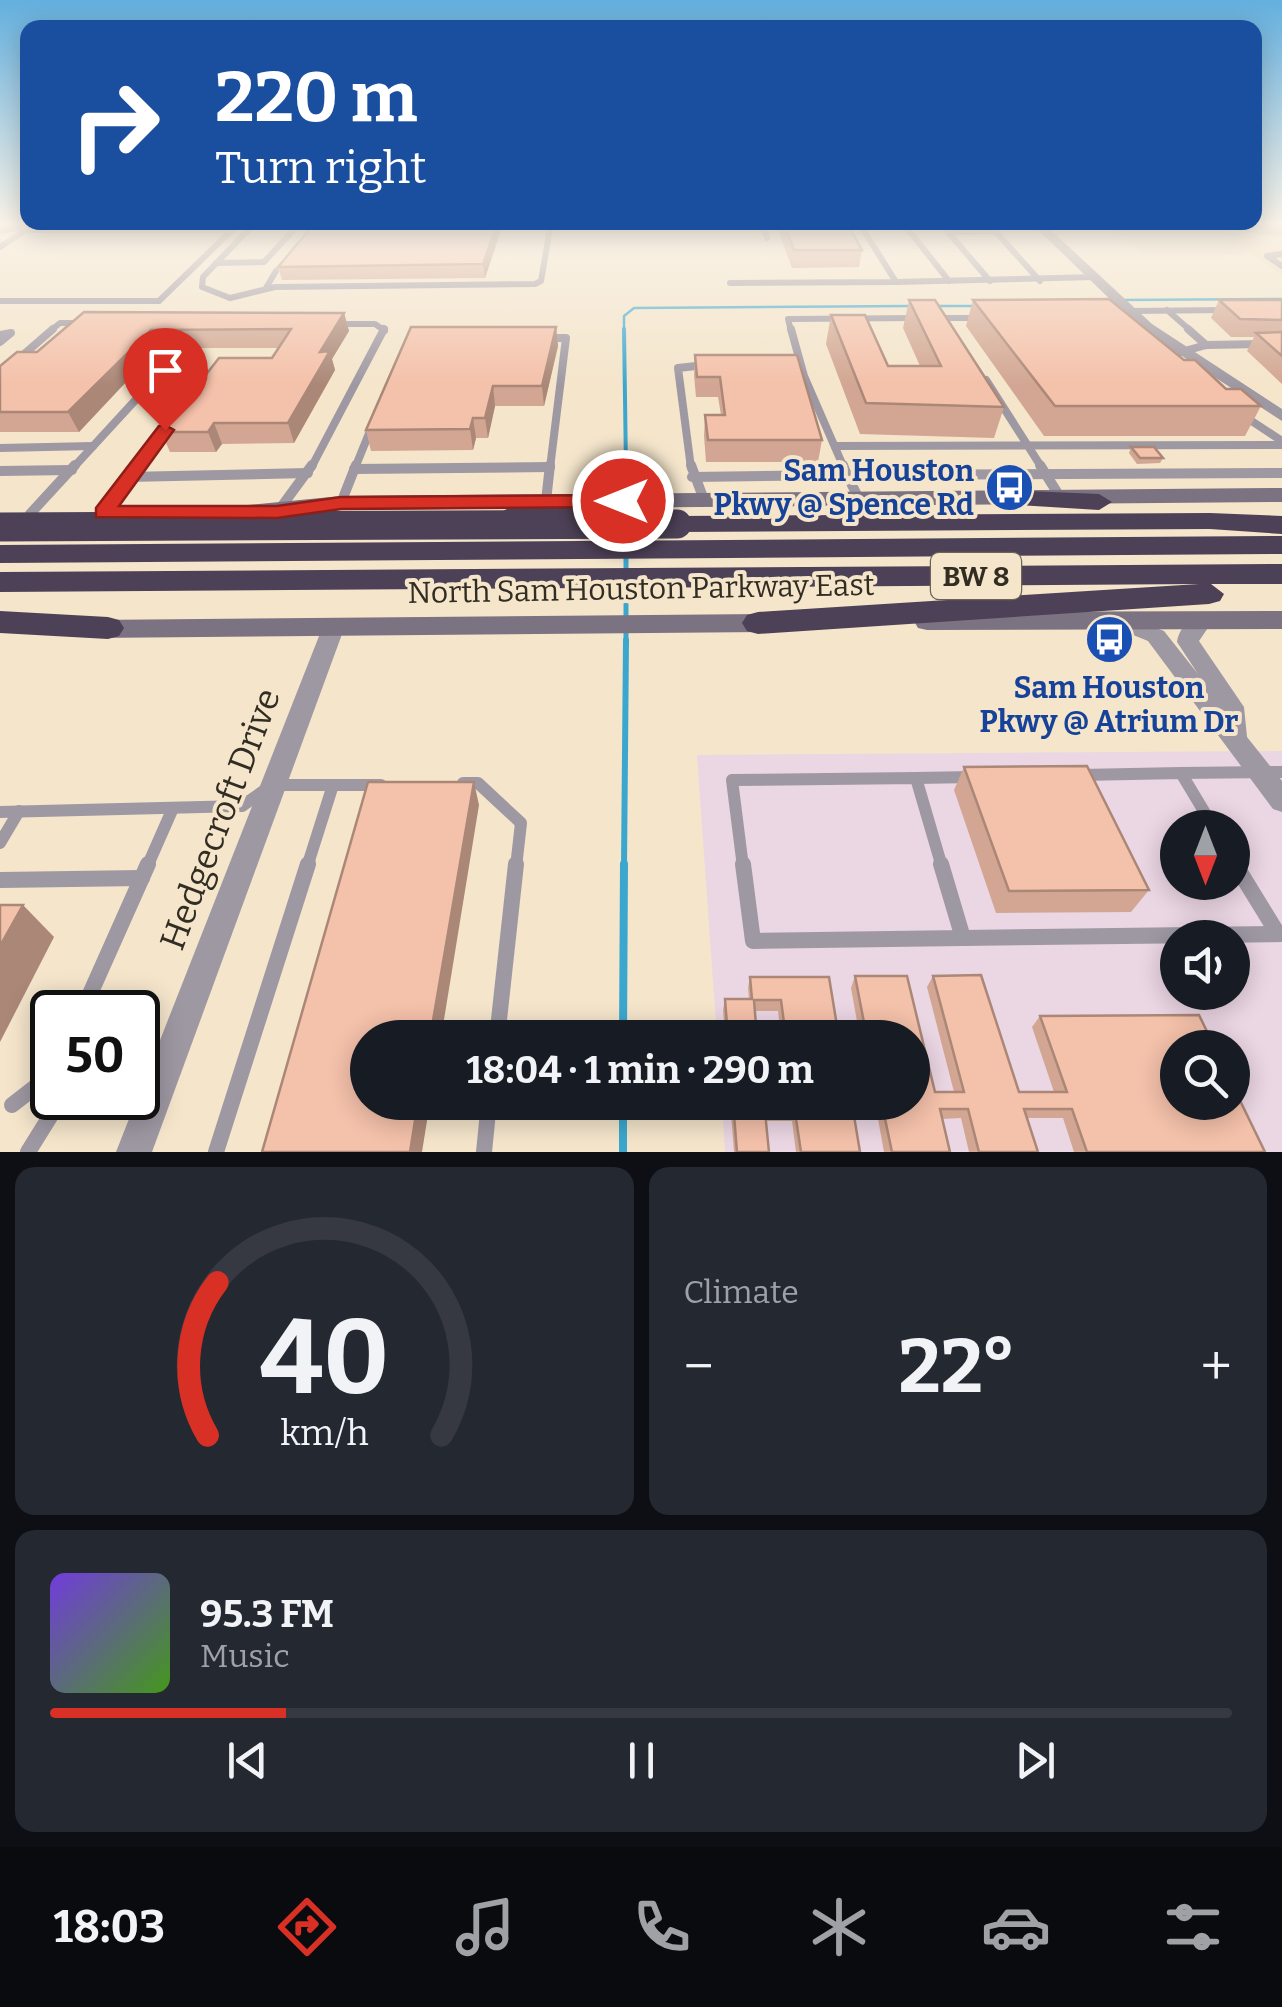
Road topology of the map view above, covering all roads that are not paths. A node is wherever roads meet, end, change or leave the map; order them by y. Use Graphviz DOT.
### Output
graph roads {
  1 [pos="184,277"];
  2 [pos="203,277"];
  3 [pos="272,277"];
  4 [pos="541,277"];
  5 [pos="893,277"];
  6 [pos="945,277"];
  7 [pos="986,277"];
  8 [pos="1036,277"];
  9 [pos="1086,277"];
  10 [pos="1095,277"];
  11 [pos="990,281"];
  12 [pos="1040,281"];
  13 [pos="896,282"];
  14 [pos="949,282"];
  15 [pos="730,283"];
  16 [pos="267,288"];
  17 [pos="0,301"];
  18 [pos="1128,308"];
  19 [pos="1167,310"];
  20 [pos="1244,310"];
  21 [pos="944,318"];
  22 [pos="996,318"];
  23 [pos="96,323"];
  24 [pos="321,324"];
  25 [pos="955,334"];
  26 [pos="527,338"];
  27 [pos="1206,344"];
  28 [pos="1278,344"];
  29 [pos="1181,352"];
  30 [pos="175,357"];
  31 [pos="713,365"];
  32 [pos="976,366"];
  33 [pos="0,375"];
  34 [pos="182,410"];
  35 [pos="1237,411"];
  36 [pos="1282,416"];
  37 [pos="376,418"];
  38 [pos="1282,443"];
  39 [pos="1026,444"];
  40 [pos="93,446"];
  41 [pos="835,446"];
  42 [pos="0,448"];
  43 [pos="550,467"];
  44 [pos="354,469"];
  45 [pos="72,470"];
  46 [pos="0,471"];
  47 [pos="308,473"];
  48 [pos="1044,473"];
  49 [pos="1282,473"];
  50 [pos="848,474"];
  51 [pos="126,476"];
  52 [pos="692,477"];
  53 [pos="1282,495"];
  54 [pos="1060,497"];
  55 [pos="546,500"];
  56 [pos="704,500"];
  57 [pos="1028,500"];
  58 [pos="860,501"];
  59 [pos="592,502"];
  60 [pos="341,503"];
  61 [pos="1282,510"];
  62 [pos="104,512"];
  63 [pos="277,512"];
  64 [pos="0,514"];
  65 [pos="30,514"];
  66 [pos="1282,525"];
  67 [pos="0,530"];
  68 [pos="1282,544"];
  69 [pos="672,550"];
  70 [pos="0,554"];
  71 [pos="574,563"];
  72 [pos="1282,574"];
  73 [pos="0,582"];
  74 [pos="1282,592"];
  75 [pos="1112,619"];
  76 [pos="1202,619"];
  77 [pos="1282,620"];
  78 [pos="758,623"];
  79 [pos="0,626"];
  80 [pos="334,626"];
  81 [pos="108,628"];
  82 [pos="1236,736"];
  83 [pos="1272,772"];
  84 [pos="1181,773"];
  85 [pos="1068,775"];
  86 [pos="992,776"];
  87 [pos="916,778"];
  88 [pos="406,784"];
  89 [pos="442,784"];
  90 [pos="272,785"];
  91 [pos="333,785"];
  92 [pos="1282,802"];
  93 [pos="174,808"];
  94 [pos="1203,810"];
  95 [pos="20,811"];
  96 [pos="0,812"];
  97 [pos="0,844"];
  98 [pos="142,878"];
  99 [pos="0,880"];
  100 [pos="1250,887"];
  101 [pos="1280,934"];
  102 [pos="964,938"];
  103 [pos="92,990"];
  104 [pos="499,1020"];
  105 [pos="30,1091"];
  106 [pos="12,1105"];
  107 [pos="48,1120"];
  108 [pos="487,1120"];
  109 [pos="28,1152"];
  110 [pos="134,1152"];
  111 [pos="216,1152"];
  112 [pos="484,1152"];
  1 -- 17 [label="lane"];
  2 -- 16 [label="lane"];
  3 -- 16 [label="lane"];
  4 -- 16 [label="lane"];
  5 -- 13 [label="lane"];
  6 -- 14 [label="lane"];
  7 -- 11 [label="lane"];
  8 -- 12 [label="lane"];
  9 -- 12 [label="lane"];
  10 -- 18 [label="street"];
  11 -- 12 [label="lane"];
  11 -- 14 [label="lane"];
  13 -- 14 [label="lane"];
  13 -- 15 [label="lane"];
  18 -- 19 [label="lane"];
  18 -- 29 [label="street"];
  19 -- 20 [label="lane"];
  19 -- 27 [label="lane"];
  21 -- 22 [label="lane"];
  21 -- 25 [label="lane"];
  21 -- 41 [label="lane"];
  23 -- 33 [label="lane"];
  24 -- 47 [label="lane"];
  26 -- 43 [label="lane"];
  27 -- 28 [label="lane"];
  27 -- 29 [label="lane"];
  29 -- 36 [label="street"];
  30 -- 40 [label="lane"];
  31 -- 52 [label="lane"];
  32 -- 39 [label="lane"];
  34 -- 51 [label="lane"];
  35 -- 38 [label="lane"];
  37 -- 44 [label="lane"];
  38 -- 39 [label="lane"];
  39 -- 41 [label="lane"];
  39 -- 48 [label="lane"];
  40 -- 42 [label="lane"];
  40 -- 45 [label="lane"];
  41 -- 50 [label="lane"];
  43 -- 44 [label="lane"];
  43 -- 55 [label="lane"];
  44 -- 60 [label="lane"];
  45 -- 46 [label="lane"];
  45 -- 65 [label="lane"];
  47 -- 51 [label="lane"];
  47 -- 63 [label="lane"];
  48 -- 49 [label="lane"];
  48 -- 50 [label="lane"];
  48 -- 54 [label="lane"];
  50 -- 52 [label="lane"];
  50 -- 58 [label="lane"];
  51 -- 62 [label="lane"];
  52 -- 56 [label="lane"];
  53 -- 54 [label="main road"];
  54 -- 57 [label="main road"];
  55 -- 59 [label="main road"];
  55 -- 60 [label="main road"];
  56 -- 58 [label="main road"];
  56 -- 59 [label="main road"];
  57 -- 58 [label="main road"];
  57 -- 61 [label="highway"];
  59 -- 67 [label="highway"];
  60 -- 63 [label="main road"];
  62 -- 63 [label="main road"];
  62 -- 65 [label="main road"];
  64 -- 65 [label="main road"];
  66 -- 69 [label="highway"];
  67 -- 69 [label="highway, bridge"];
  68 -- 69 [label="highway, North Sam Houston Parkway East / BW 8"];
  69 -- 71 [label="highway, North Sam Houston Parkway East / BW 8"];
  69 -- 72 [label="highway, North Sam Houston Parkway East / BW 8"];
  70 -- 71 [label="highway, North Sam Houston Parkway East / BW 8"];
  71 -- 73 [label="highway, North Sam Houston Parkway East / BW 8"];
  74 -- 78 [label="highway"];
  75 -- 76 [label="main road, North Sam Houston Parkway East"];
  75 -- 78 [label="main road, North Sam Houston Parkway East"];
  75 -- 82 [label="street"];
  76 -- 77 [label="main road, North Sam Houston Parkway East"];
  76 -- 82 [label="street"];
  78 -- 80 [label="main road, North Sam Houston Parkway East"];
  79 -- 81 [label="highway"];
  80 -- 81 [label="main road, North Sam Houston Parkway East"];
  80 -- 90 [label="street, Hedgecroft Drive"];
  82 -- 83 [label="street"];
  83 -- 84 [label="lane"];
  83 -- 92 [label="street"];
  84 -- 85 [label="lane"];
  84 -- 94 [label="lane"];
  86 -- 87 [label="lane"];
  87 -- 102 [label="lane"];
  87 -- 102 [label="lane"];
  88 -- 91 [label="lane"];
  89 -- 104 [label="lane"];
  90 -- 91 [label="lane"];
  90 -- 93 [label="lane"];
  90 -- 110 [label="street, Hedgecroft Drive"];
  91 -- 111 [label="lane"];
  93 -- 95 [label="lane"];
  93 -- 98 [label="lane"];
  95 -- 96 [label="lane"];
  95 -- 97 [label="lane"];
  98 -- 99 [label="lane"];
  98 -- 103 [label="lane"];
  100 -- 101 [label="lane"];
  101 -- 102 [label="lane"];
  105 -- 106 [label="lane"];
  107 -- 109 [label="lane"];
  108 -- 112 [label="lane"];
}
